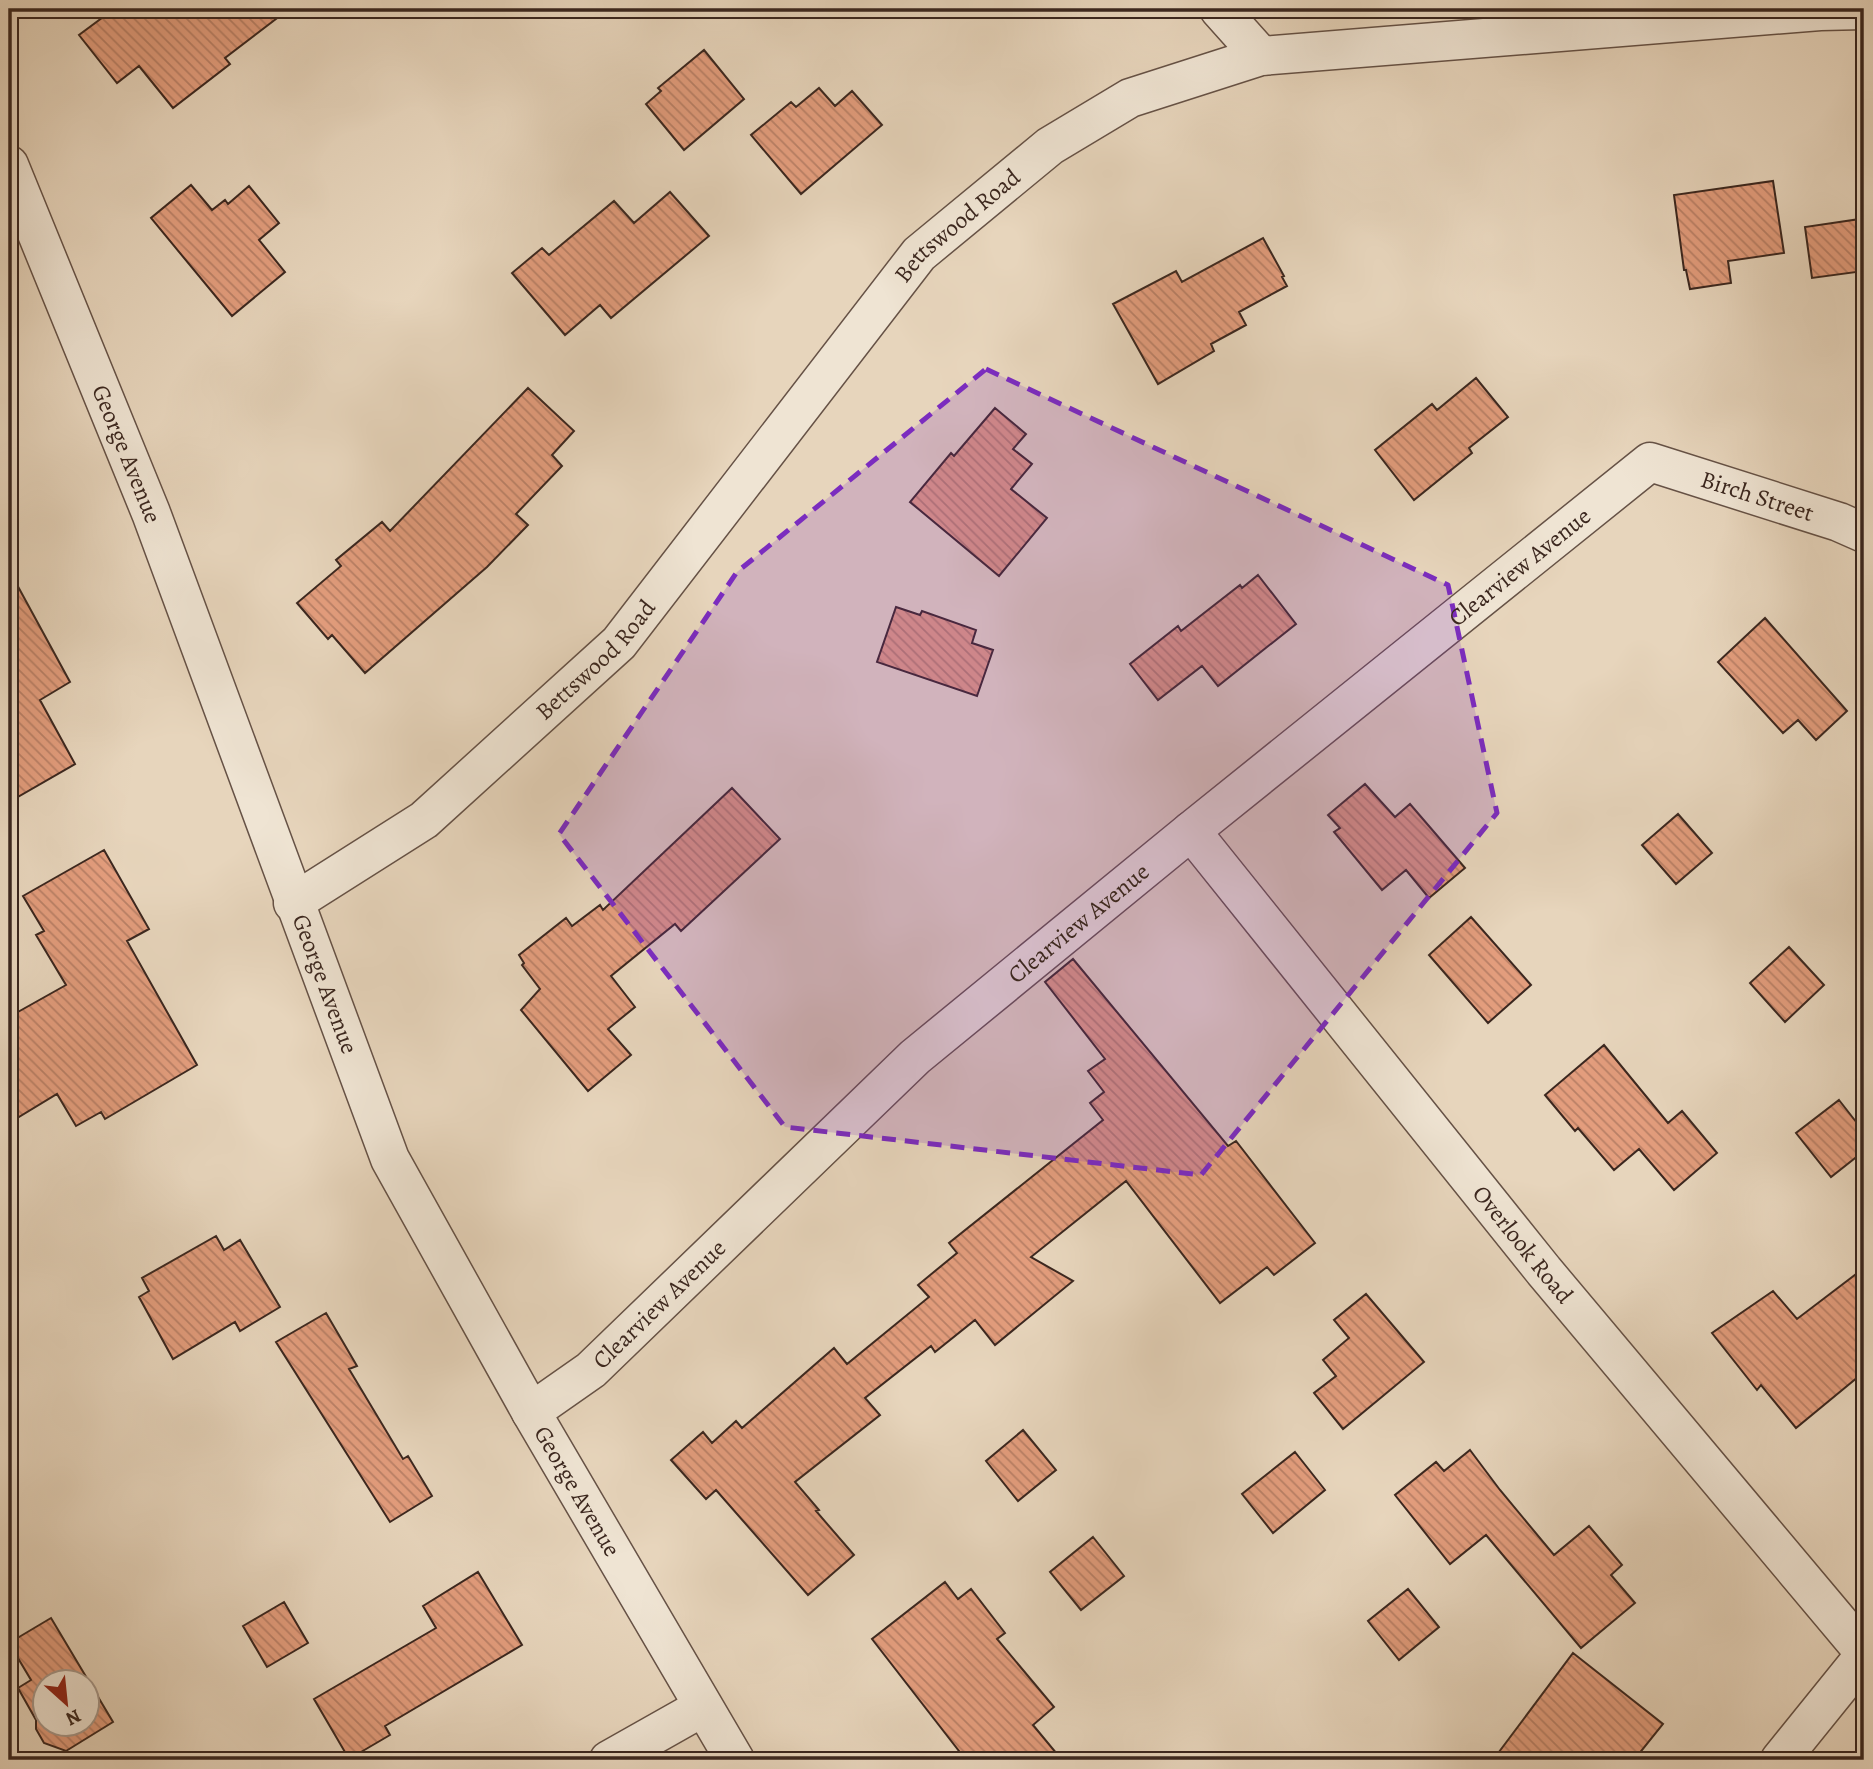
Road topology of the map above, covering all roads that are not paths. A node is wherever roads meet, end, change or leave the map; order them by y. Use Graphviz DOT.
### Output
graph roads {
  1 [pos="1219,9"];
  2 [pos="1864,10"];
  3 [pos="1261,56"];
  4 [pos="9,165"];
  5 [pos="1650,462"];
  6 [pos="1864,533"];
  7 [pos="1191,831"];
  8 [pos="293,903"];
  9 [pos="531,1412"];
  10 [pos="1864,1654"];
  11 [pos="703,1707"];
  12 [pos="609,1760"];
  13 [pos="735,1760"];
  14 [pos="1780,1760"];
  1 -- 3 [label="street"];
  2 -- 3 [label="street, Bettswood Road"];
  3 -- 8 [label="street, Bettswood Road"];
  4 -- 8 [label="street, George Avenue"];
  5 -- 6 [label="street, Birch Street"];
  5 -- 7 [label="street, Clearview Avenue"];
  7 -- 9 [label="street, Clearview Avenue"];
  7 -- 10 [label="street, Overlook Road"];
  8 -- 9 [label="street, George Avenue"];
  9 -- 11 [label="street, George Avenue"];
  10 -- 14 [label="street"];
  11 -- 12 [label="street"];
  11 -- 13 [label="street, George Avenue"];
}
